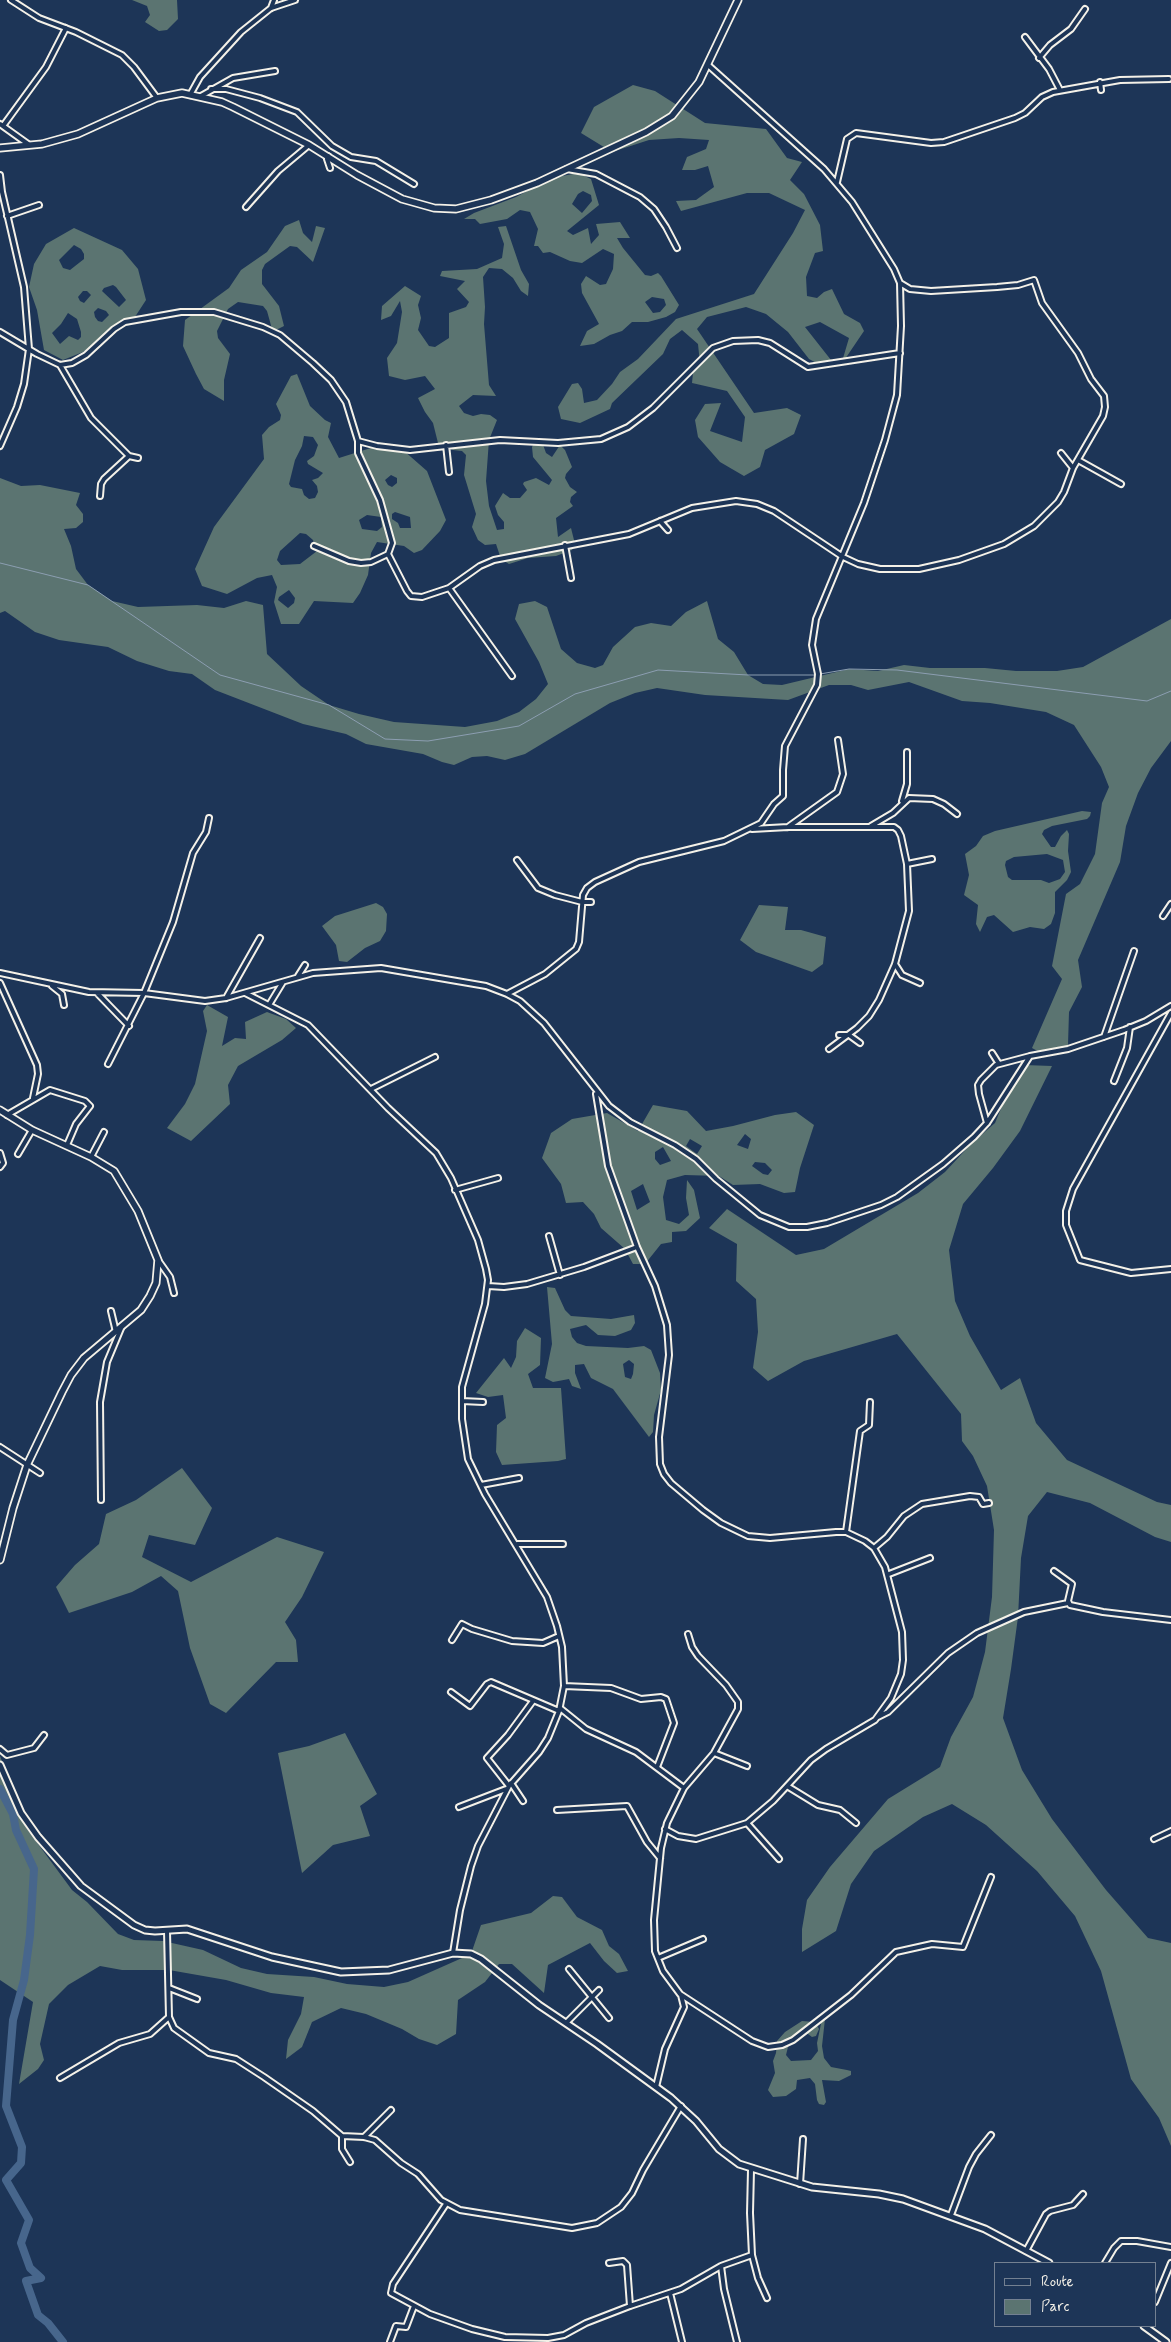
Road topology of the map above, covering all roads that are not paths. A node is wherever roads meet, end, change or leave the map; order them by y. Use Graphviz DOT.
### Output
graph roads {
  1 [pos="11,0"];
  2 [pos="274,0"];
  3 [pos="295,0"];
  4 [pos="738,0"];
  5 [pos="271,8"];
  6 [pos="1085,10"];
  7 [pos="66,28"];
  8 [pos="1025,37"];
  9 [pos="1039,58"];
  10 [pos="708,65"];
  11 [pos="275,70"];
  12 [pos="1169,79"];
  13 [pos="1100,82"];
  14 [pos="211,89"];
  15 [pos="1060,90"];
  16 [pos="1101,90"];
  17 [pos="190,95"];
  18 [pos="201,96"];
  19 [pos="157,98"];
  20 [pos="2,125"];
  21 [pos="28,144"];
  22 [pos="309,145"];
  23 [pos="0,148"];
  24 [pos="328,156"];
  25 [pos="330,168"];
  26 [pos="567,168"];
  27 [pos="0,175"];
  28 [pos="836,182"];
  29 [pos="414,184"];
  30 [pos="40,205"];
  31 [pos="246,208"];
  32 [pos="7,216"];
  33 [pos="677,248"];
  34 [pos="900,283"];
  35 [pos="0,332"];
  36 [pos="29,349"];
  37 [pos="900,354"];
  38 [pos="60,365"];
  39 [pos="358,441"];
  40 [pos="0,446"];
  41 [pos="446,446"];
  42 [pos="1061,453"];
  43 [pos="130,456"];
  44 [pos="138,458"];
  45 [pos="1078,460"];
  46 [pos="1073,468"];
  47 [pos="449,472"];
  48 [pos="1121,484"];
  49 [pos="100,496"];
  50 [pos="660,521"];
  51 [pos="668,530"];
  52 [pos="314,546"];
  53 [pos="565,546"];
  54 [pos="388,554"];
  55 [pos="843,557"];
  56 [pos="571,578"];
  57 [pos="449,588"];
  58 [pos="512,676"];
  59 [pos="838,740"];
  60 [pos="907,752"];
  61 [pos="902,804"];
  62 [pos="957,814"];
  63 [pos="209,818"];
  64 [pos="788,826"];
  65 [pos="869,827"];
  66 [pos="749,829"];
  67 [pos="932,859"];
  68 [pos="517,860"];
  69 [pos="907,864"];
  70 [pos="582,902"];
  71 [pos="591,902"];
  72 [pos="1171,904"];
  73 [pos="1163,916"];
  74 [pos="260,938"];
  75 [pos="1134,950"];
  76 [pos="895,964"];
  77 [pos="305,965"];
  78 [pos="0,973"];
  79 [pos="298,976"];
  80 [pos="283,982"];
  81 [pos="0,983"];
  82 [pos="920,983"];
  83 [pos="50,985"];
  84 [pos="97,993"];
  85 [pos="144,993"];
  86 [pos="244,993"];
  87 [pos="507,994"];
  88 [pos="226,998"];
  89 [pos="64,1005"];
  90 [pos="269,1005"];
  91 [pos="1171,1006"];
  92 [pos="1171,1013"];
  93 [pos="130,1026"];
  94 [pos="1130,1028"];
  95 [pos="839,1035"];
  96 [pos="849,1035"];
  97 [pos="1104,1037"];
  98 [pos="860,1044"];
  99 [pos="830,1049"];
  100 [pos="992,1053"];
  101 [pos="435,1056"];
  102 [pos="1030,1056"];
  103 [pos="108,1064"];
  104 [pos="999,1064"];
  105 [pos="1114,1081"];
  106 [pos="371,1089"];
  107 [pos="596,1092"];
  108 [pos="34,1098"];
  109 [pos="0,1110"];
  110 [pos="7,1115"];
  111 [pos="987,1123"];
  112 [pos="32,1130"];
  113 [pos="104,1132"];
  114 [pos="67,1145"];
  115 [pos="0,1153"];
  116 [pos="18,1154"];
  117 [pos="91,1157"];
  118 [pos="0,1167"];
  119 [pos="498,1178"];
  120 [pos="455,1190"];
  121 [pos="549,1236"];
  122 [pos="637,1247"];
  123 [pos="158,1260"];
  124 [pos="1171,1269"];
  125 [pos="560,1275"];
  126 [pos="488,1286"];
  127 [pos="174,1293"];
  128 [pos="111,1311"];
  129 [pos="122,1326"];
  130 [pos="116,1332"];
  131 [pos="462,1401"];
  132 [pos="483,1402"];
  133 [pos="870,1402"];
  134 [pos="0,1446"];
  135 [pos="27,1465"];
  136 [pos="40,1473"];
  137 [pos="519,1478"];
  138 [pos="481,1485"];
  139 [pos="101,1500"];
  140 [pos="989,1503"];
  141 [pos="846,1532"];
  142 [pos="517,1544"];
  143 [pos="563,1544"];
  144 [pos="874,1548"];
  145 [pos="930,1558"];
  146 [pos="0,1560"];
  147 [pos="1054,1571"];
  148 [pos="888,1574"];
  149 [pos="1068,1603"];
  150 [pos="1171,1620"];
  151 [pos="688,1634"];
  152 [pos="559,1636"];
  153 [pos="452,1640"];
  154 [pos="564,1686"];
  155 [pos="452,1692"];
  156 [pos="532,1701"];
  157 [pos="560,1710"];
  158 [pos="878,1717"];
  159 [pos="44,1734"];
  160 [pos="0,1749"];
  161 [pos="714,1753"];
  162 [pos="0,1765"];
  163 [pos="747,1766"];
  164 [pos="657,1767"];
  165 [pos="509,1785"];
  166 [pos="787,1786"];
  167 [pos="684,1788"];
  168 [pos="523,1801"];
  169 [pos="459,1807"];
  170 [pos="557,1810"];
  171 [pos="747,1823"];
  172 [pos="856,1823"];
  173 [pos="665,1829"];
  174 [pos="1171,1831"];
  175 [pos="670,1833"];
  176 [pos="664,1836"];
  177 [pos="1154,1839"];
  178 [pos="660,1858"];
  179 [pos="779,1859"];
  180 [pos="991,1877"];
  181 [pos="166,1931"];
  182 [pos="703,1939"];
  183 [pos="453,1953"];
  184 [pos="658,1958"];
  185 [pos="570,1969"];
  186 [pos="169,1988"];
  187 [pos="599,1990"];
  188 [pos="680,1994"];
  189 [pos="591,1998"];
  190 [pos="197,1999"];
  191 [pos="169,2017"];
  192 [pos="609,2018"];
  193 [pos="567,2022"];
  194 [pos="60,2078"];
  195 [pos="656,2087"];
  196 [pos="681,2106"];
  197 [pos="391,2110"];
  198 [pos="991,2134"];
  199 [pos="342,2136"];
  200 [pos="364,2137"];
  201 [pos="803,2139"];
  202 [pos="350,2162"];
  203 [pos="751,2170"];
  204 [pos="800,2184"];
  205 [pos="1083,2194"];
  206 [pos="446,2204"];
  207 [pos="951,2215"];
  208 [pos="1171,2247"];
  209 [pos="1026,2251"];
  210 [pos="752,2255"];
  211 [pos="1047,2262"];
  212 [pos="1106,2262"];
  213 [pos="609,2263"];
  214 [pos="1171,2263"];
  215 [pos="721,2266"];
  216 [pos="670,2293"];
  217 [pos="767,2298"];
  218 [pos="1156,2300"];
  219 [pos="414,2306"];
  220 [pos="630,2306"];
  221 [pos="1145,2327"];
  222 [pos="390,2342"];
  223 [pos="682,2342"];
  224 [pos="737,2342"];
  225 [pos="1166,2342"];
  1 -- 7 [label="street"];
  2 -- 5 [label="street"];
  3 -- 5 [label="street"];
  4 -- 10 [label="main road"];
  5 -- 17 [label="street"];
  6 -- 9 [label="street"];
  7 -- 19 [label="street"];
  7 -- 20 [label="street"];
  8 -- 9 [label="street"];
  9 -- 15 [label="street"];
  10 -- 26 [label="main road"];
  10 -- 28 [label="street"];
  11 -- 14 [label="street"];
  12 -- 13 [label="street"];
  13 -- 15 [label="street"];
  13 -- 16 [label="street"];
  14 -- 18 [label="street"];
  14 -- 29 [label="street"];
  15 -- 28 [label="street"];
  17 -- 18 [label="main road"];
  17 -- 19 [label="main road"];
  18 -- 22 [label="main road"];
  19 -- 21 [label="main road"];
  20 -- 21 [label="street"];
  21 -- 23 [label="main road"];
  22 -- 24 [label="main road"];
  22 -- 31 [label="street"];
  24 -- 25 [label="street"];
  24 -- 26 [label="main road"];
  26 -- 33 [label="street"];
  27 -- 32 [label="street"];
  28 -- 34 [label="street"];
  30 -- 32 [label="street"];
  32 -- 36 [label="street"];
  34 -- 37 [label="street"];
  34 -- 45 [label="street"];
  35 -- 36 [label="street"];
  36 -- 38 [label="street"];
  36 -- 40 [label="street"];
  37 -- 41 [label="street"];
  37 -- 55 [label="street"];
  38 -- 39 [label="street"];
  38 -- 43 [label="street"];
  39 -- 41 [label="street"];
  39 -- 54 [label="street"];
  41 -- 47 [label="street"];
  42 -- 46 [label="street"];
  43 -- 44 [label="street"];
  43 -- 49 [label="street"];
  45 -- 46 [label="street"];
  45 -- 48 [label="street"];
  46 -- 55 [label="street"];
  50 -- 51 [label="street"];
  50 -- 53 [label="street"];
  50 -- 55 [label="street"];
  52 -- 54 [label="street"];
  53 -- 56 [label="street"];
  53 -- 57 [label="street"];
  54 -- 57 [label="street"];
  55 -- 66 [label="street"];
  57 -- 58 [label="street"];
  59 -- 64 [label="street"];
  60 -- 61 [label="street"];
  61 -- 62 [label="street"];
  61 -- 65 [label="street"];
  63 -- 85 [label="street"];
  64 -- 65 [label="street"];
  64 -- 66 [label="street"];
  65 -- 69 [label="street"];
  66 -- 70 [label="street"];
  67 -- 69 [label="street"];
  68 -- 70 [label="street"];
  69 -- 76 [label="street"];
  70 -- 71 [label="street"];
  70 -- 87 [label="street"];
  72 -- 73 [label="street"];
  74 -- 88 [label="street"];
  75 -- 97 [label="street"];
  76 -- 82 [label="street"];
  76 -- 96 [label="street"];
  77 -- 79 [label="street"];
  78 -- 83 [label="street"];
  79 -- 80 [label="street"];
  79 -- 87 [label="street"];
  80 -- 86 [label="street"];
  80 -- 90 [label="street"];
  81 -- 108 [label="street"];
  83 -- 84 [label="street"];
  83 -- 89 [label="street"];
  84 -- 85 [label="street"];
  84 -- 93 [label="street"];
  85 -- 88 [label="street"];
  85 -- 93 [label="street"];
  86 -- 88 [label="street"];
  86 -- 90 [label="street"];
  87 -- 107 [label="street"];
  90 -- 106 [label="street"];
  91 -- 94 [label="street"];
  92 -- 124 [label="street"];
  93 -- 103 [label="street"];
  94 -- 97 [label="street"];
  94 -- 105 [label="street"];
  95 -- 96 [label="street"];
  96 -- 98 [label="street"];
  96 -- 99 [label="street"];
  97 -- 102 [label="street"];
  100 -- 104 [label="street"];
  101 -- 106 [label="street"];
  102 -- 104 [label="street"];
  102 -- 111 [label="street"];
  104 -- 111 [label="street"];
  106 -- 120 [label="street"];
  107 -- 111 [label="street"];
  107 -- 122 [label="street"];
  108 -- 110 [label="street"];
  108 -- 114 [label="street"];
  109 -- 110 [label="main road"];
  110 -- 112 [label="main road"];
  112 -- 114 [label="main road"];
  112 -- 116 [label="street"];
  113 -- 117 [label="street"];
  114 -- 117 [label="main road"];
  115 -- 118 [label="street"];
  117 -- 123 [label="main road"];
  119 -- 120 [label="street"];
  120 -- 126 [label="street"];
  121 -- 125 [label="street"];
  122 -- 125 [label="street"];
  122 -- 141 [label="street"];
  123 -- 127 [label="street"];
  123 -- 129 [label="main road"];
  125 -- 126 [label="street"];
  126 -- 131 [label="street"];
  128 -- 130 [label="street"];
  129 -- 130 [label="main road"];
  129 -- 139 [label="street"];
  130 -- 135 [label="main road"];
  131 -- 132 [label="street"];
  131 -- 138 [label="street"];
  133 -- 141 [label="street"];
  134 -- 135 [label="street"];
  135 -- 136 [label="street"];
  135 -- 146 [label="main road"];
  137 -- 138 [label="street"];
  138 -- 142 [label="street"];
  140 -- 144 [label="street"];
  141 -- 144 [label="street"];
  142 -- 143 [label="street"];
  142 -- 152 [label="street"];
  144 -- 148 [label="street"];
  145 -- 148 [label="street"];
  147 -- 149 [label="street"];
  148 -- 158 [label="street"];
  149 -- 150 [label="street"];
  149 -- 158 [label="street"];
  151 -- 161 [label="street"];
  152 -- 153 [label="street"];
  152 -- 154 [label="street"];
  154 -- 157 [label="street"];
  154 -- 164 [label="street"];
  155 -- 156 [label="street"];
  156 -- 157 [label="street"];
  156 -- 165 [label="street"];
  157 -- 164 [label="street"];
  157 -- 165 [label="street"];
  158 -- 166 [label="street"];
  159 -- 160 [label="street"];
  161 -- 163 [label="street"];
  161 -- 167 [label="street"];
  162 -- 181 [label="street"];
  164 -- 167 [label="street"];
  165 -- 168 [label="street"];
  165 -- 169 [label="street"];
  165 -- 183 [label="street"];
  166 -- 171 [label="street"];
  166 -- 172 [label="street"];
  167 -- 173 [label="street"];
  170 -- 178 [label="street"];
  171 -- 175 [label="street"];
  171 -- 179 [label="street"];
  173 -- 175 [label="street"];
  173 -- 176 [label="street"];
  174 -- 177 [label="street"];
  175 -- 176 [label="street"];
  176 -- 178 [label="street"];
  178 -- 184 [label="street"];
  180 -- 188 [label="street"];
  181 -- 183 [label="street"];
  181 -- 186 [label="street"];
  182 -- 184 [label="street"];
  183 -- 193 [label="street"];
  184 -- 188 [label="street"];
  185 -- 189 [label="street"];
  186 -- 190 [label="street"];
  186 -- 191 [label="street"];
  187 -- 189 [label="street"];
  188 -- 195 [label="street"];
  189 -- 192 [label="street"];
  189 -- 193 [label="street"];
  191 -- 194 [label="street"];
  191 -- 199 [label="street"];
  193 -- 195 [label="street"];
  195 -- 196 [label="street"];
  196 -- 203 [label="street"];
  196 -- 206 [label="street"];
  197 -- 200 [label="street"];
  198 -- 207 [label="street"];
  199 -- 200 [label="street"];
  199 -- 202 [label="street"];
  200 -- 206 [label="street"];
  201 -- 204 [label="street"];
  203 -- 204 [label="street"];
  203 -- 210 [label="street"];
  204 -- 207 [label="street"];
  205 -- 209 [label="street"];
  206 -- 219 [label="street"];
  207 -- 209 [label="street"];
  208 -- 212 [label="street"];
  209 -- 211 [label="street"];
  210 -- 215 [label="street"];
  210 -- 217 [label="street"];
  213 -- 220 [label="street"];
  214 -- 218 [label="street"];
  215 -- 216 [label="street"];
  215 -- 224 [label="street"];
  216 -- 220 [label="street"];
  216 -- 223 [label="street"];
  219 -- 220 [label="street"];
  219 -- 222 [label="street"];
  221 -- 225 [label="street"];
}
